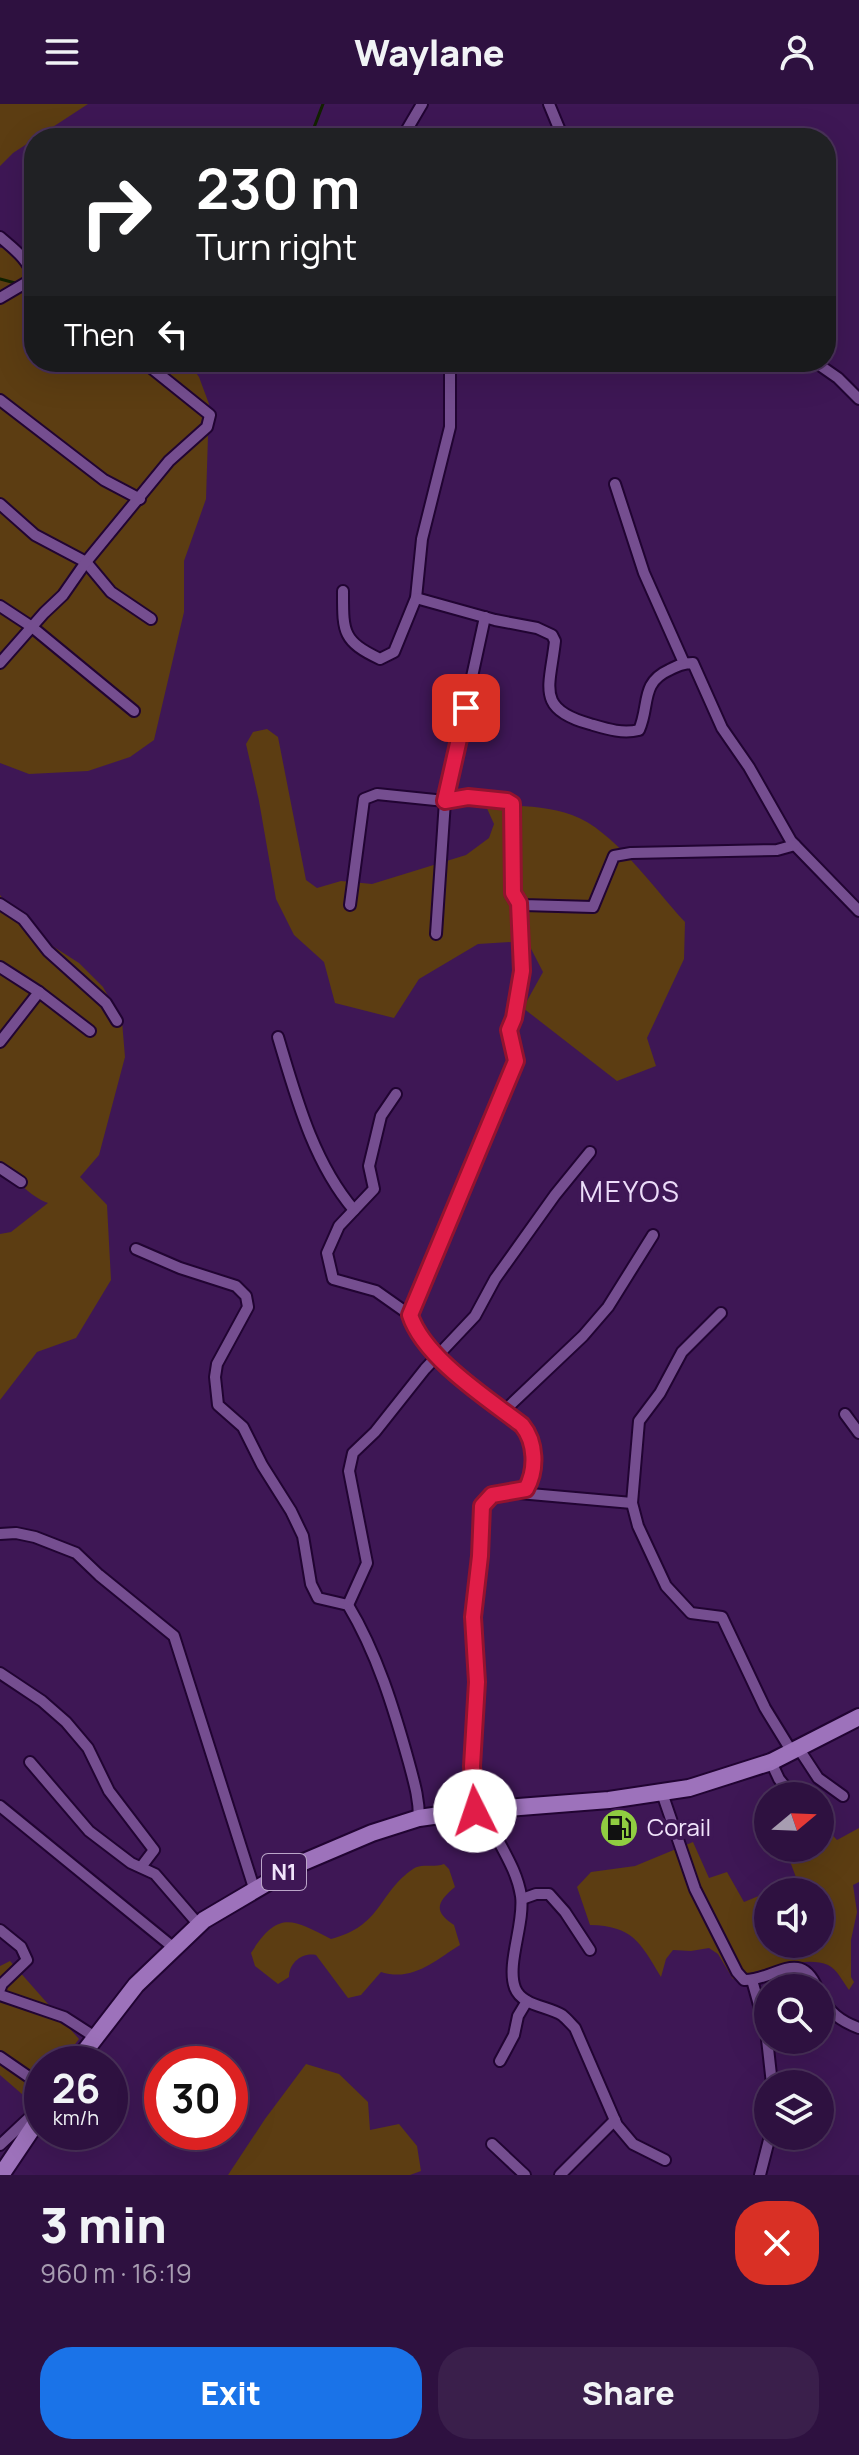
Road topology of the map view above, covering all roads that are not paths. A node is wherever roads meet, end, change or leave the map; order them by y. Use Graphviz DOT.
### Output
graph roads {
  1 [pos="422,104"];
  2 [pos="549,104"];
  3 [pos="408,128"];
  4 [pos="559,128"];
  5 [pos="0,237"];
  6 [pos="24,259"];
  7 [pos="24,284"];
  8 [pos="0,298"];
  9 [pos="156,372"];
  10 [pos="450,372"];
  11 [pos="829,372"];
  12 [pos="859,399"];
  13 [pos="0,400"];
  14 [pos="615,484"];
  15 [pos="140,499"];
  16 [pos="0,504"];
  17 [pos="86,562"];
  18 [pos="343,591"];
  19 [pos="416,598"];
  20 [pos="0,606"];
  21 [pos="485,617"];
  22 [pos="151,619"];
  23 [pos="32,627"];
  24 [pos="0,663"];
  25 [pos="684,663"];
  26 [pos="134,711"];
  27 [pos="445,801"];
  28 [pos="795,845"];
  29 [pos="519,903"];
  30 [pos="0,904"];
  31 [pos="350,905"];
  32 [pos="859,911"];
  33 [pos="436,934"];
  34 [pos="0,967"];
  35 [pos="39,992"];
  36 [pos="117,1021"];
  37 [pos="90,1031"];
  38 [pos="278,1037"];
  39 [pos="0,1042"];
  40 [pos="396,1094"];
  41 [pos="590,1152"];
  42 [pos="0,1168"];
  43 [pos="21,1182"];
  44 [pos="354,1210"];
  45 [pos="653,1235"];
  46 [pos="136,1249"];
  47 [pos="721,1313"];
  48 [pos="410,1315"];
  49 [pos="438,1356"];
  50 [pos="504,1411"];
  51 [pos="845,1414"];
  52 [pos="859,1433"];
  53 [pos="517,1492"];
  54 [pos="632,1503"];
  55 [pos="0,1534"];
  56 [pos="348,1605"];
  57 [pos="0,1673"];
  58 [pos="859,1717"];
  59 [pos="796,1750"];
  60 [pos="30,1762"];
  61 [pos="771,1762"];
  62 [pos="781,1782"];
  63 [pos="662,1793"];
  64 [pos="843,1796"];
  65 [pos="0,1806"];
  66 [pos="480,1811"];
  67 [pos="419,1818"];
  68 [pos="141,1867"];
  69 [pos="254,1888"];
  70 [pos="522,1899"];
  71 [pos="199,1925"];
  72 [pos="0,1930"];
  73 [pos="174,1948"];
  74 [pos="590,1950"];
  75 [pos="769,1974"];
  76 [pos="809,1974"];
  77 [pos="752,1980"];
  78 [pos="0,1989"];
  79 [pos="0,1995"];
  80 [pos="527,2001"];
  81 [pos="834,2013"];
  82 [pos="859,2028"];
  83 [pos="95,2037"];
  84 [pos="88,2046"];
  85 [pos="0,2057"];
  86 [pos="500,2061"];
  87 [pos="770,2070"];
  88 [pos="24,2074"];
  89 [pos="615,2120"];
  90 [pos="24,2123"];
  91 [pos="24,2140"];
  92 [pos="492,2144"];
  93 [pos="0,2145"];
  94 [pos="766,2150"];
  95 [pos="665,2160"];
  96 [pos="1,2175"];
  97 [pos="525,2175"];
  98 [pos="560,2175"];
  99 [pos="760,2175"];
  1 -- 3 [label="street"];
  2 -- 4 [label="street"];
  5 -- 6 [label="street"];
  7 -- 8 [label="street"];
  9 -- 15 [label="street"];
  10 -- 19 [label="street"];
  11 -- 12 [label="street"];
  13 -- 15 [label="street"];
  14 -- 25 [label="street"];
  15 -- 17 [label="street"];
  16 -- 17 [label="street"];
  17 -- 22 [label="street"];
  17 -- 23 [label="street"];
  18 -- 19 [label="street"];
  19 -- 21 [label="street"];
  20 -- 23 [label="street"];
  21 -- 25 [label="street"];
  21 -- 27 [label="street"];
  23 -- 24 [label="street"];
  23 -- 26 [label="street"];
  25 -- 28 [label="street"];
  27 -- 29 [label="street"];
  27 -- 31 [label="street"];
  27 -- 33 [label="street"];
  28 -- 29 [label="street"];
  28 -- 32 [label="street"];
  29 -- 48 [label="street"];
  30 -- 36 [label="street"];
  34 -- 35 [label="street"];
  35 -- 37 [label="street"];
  35 -- 39 [label="street"];
  38 -- 44 [label="street"];
  40 -- 44 [label="street"];
  41 -- 49 [label="street"];
  42 -- 43 [label="street"];
  44 -- 48 [label="street"];
  45 -- 50 [label="street"];
  46 -- 56 [label="street"];
  47 -- 54 [label="street"];
  48 -- 49 [label="street"];
  49 -- 50 [label="street"];
  49 -- 56 [label="street"];
  50 -- 53 [label="street"];
  51 -- 52 [label="street"];
  53 -- 54 [label="street"];
  53 -- 66 [label="street"];
  54 -- 59 [label="street"];
  55 -- 69 [label="street"];
  56 -- 67 [label="street"];
  57 -- 68 [label="street"];
  58 -- 59 [label="highway, N1"];
  59 -- 61 [label="highway, N1"];
  59 -- 64 [label="street"];
  60 -- 68 [label="street"];
  61 -- 62 [label="street"];
  61 -- 63 [label="highway, N1"];
  63 -- 66 [label="highway, N1"];
  63 -- 77 [label="street"];
  65 -- 73 [label="street"];
  66 -- 67 [label="highway, N1"];
  66 -- 70 [label="street"];
  67 -- 69 [label="highway, N1"];
  68 -- 71 [label="street"];
  69 -- 71 [label="highway, N1"];
  70 -- 74 [label="street"];
  70 -- 80 [label="street"];
  71 -- 73 [label="highway, N1"];
  72 -- 78 [label="street"];
  73 -- 83 [label="highway, N1"];
  75 -- 76 [label="street"];
  77 -- 87 [label="street"];
  79 -- 83 [label="street"];
  80 -- 86 [label="street"];
  80 -- 89 [label="street"];
  81 -- 82 [label="street"];
  83 -- 84 [label="highway, N1"];
  85 -- 88 [label="street"];
  89 -- 95 [label="street"];
  89 -- 98 [label="street"];
  90 -- 93 [label="street"];
  91 -- 96 [label="highway"];
  92 -- 97 [label="street"];
  94 -- 99 [label="street"];
}
